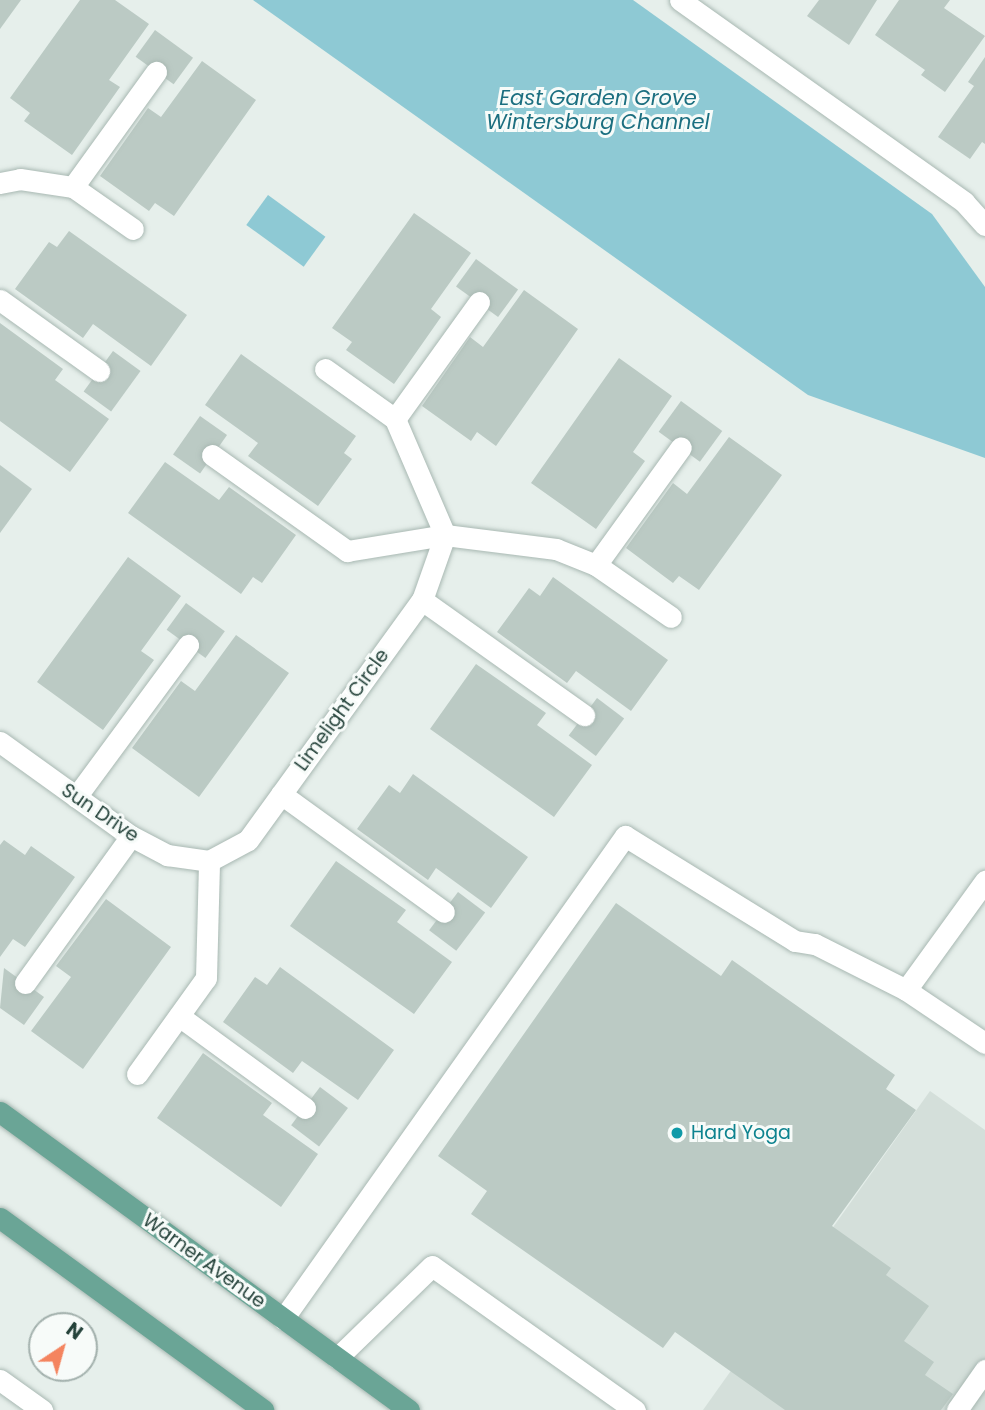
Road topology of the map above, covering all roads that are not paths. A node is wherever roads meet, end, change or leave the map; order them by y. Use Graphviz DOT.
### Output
graph roads {
  1 [pos="680,0"];
  2 [pos="156,72"];
  3 [pos="0,183"];
  4 [pos="74,187"];
  5 [pos="985,225"];
  6 [pos="133,229"];
  7 [pos="0,300"];
  8 [pos="479,302"];
  9 [pos="324,369"];
  10 [pos="99,371"];
  11 [pos="396,419"];
  12 [pos="681,447"];
  13 [pos="212,455"];
  14 [pos="445,535"];
  15 [pos="596,565"];
  16 [pos="422,600"];
  17 [pos="671,617"];
  18 [pos="188,645"];
  19 [pos="584,715"];
  20 [pos="0,742"];
  21 [pos="281,794"];
  22 [pos="76,797"];
  23 [pos="131,836"];
  24 [pos="209,861"];
  25 [pos="985,881"];
  26 [pos="444,912"];
  27 [pos="25,983"];
  28 [pos="906,990"];
  29 [pos="179,1016"];
  30 [pos="985,1043"];
  31 [pos="137,1074"];
  32 [pos="305,1108"];
  33 [pos="0,1112"];
  34 [pos="0,1218"];
  35 [pos="283,1319"];
  36 [pos="337,1358"];
  37 [pos="985,1370"];
  38 [pos="0,1380"];
  39 [pos="42,1410"];
  40 [pos="263,1410"];
  41 [pos="409,1410"];
  42 [pos="635,1410"];
  43 [pos="957,1410"];
  1 -- 5 [label="street"];
  2 -- 4 [label="street"];
  3 -- 4 [label="street"];
  4 -- 6 [label="street"];
  7 -- 10 [label="street"];
  8 -- 11 [label="street"];
  9 -- 11 [label="street"];
  11 -- 14 [label="street"];
  12 -- 15 [label="street"];
  13 -- 14 [label="street"];
  14 -- 15 [label="street"];
  14 -- 16 [label="street, Limelight Circle"];
  15 -- 17 [label="street"];
  16 -- 19 [label="street"];
  16 -- 21 [label="street, Limelight Circle"];
  18 -- 22 [label="street"];
  20 -- 22 [label="street, Sun Drive"];
  21 -- 24 [label="street, Limelight Circle"];
  21 -- 26 [label="street"];
  22 -- 23 [label="street, Sun Drive"];
  23 -- 24 [label="street, Sun Drive"];
  23 -- 27 [label="street"];
  24 -- 29 [label="street"];
  25 -- 28 [label="street"];
  28 -- 30 [label="street"];
  28 -- 35 [label="street"];
  29 -- 31 [label="street"];
  29 -- 32 [label="street"];
  33 -- 35 [label="main road, Warner Avenue"];
  34 -- 40 [label="main road"];
  35 -- 36 [label="main road, Warner Avenue"];
  36 -- 41 [label="main road, Warner Avenue"];
  36 -- 42 [label="street"];
  37 -- 43 [label="street"];
  38 -- 39 [label="street"];
}
